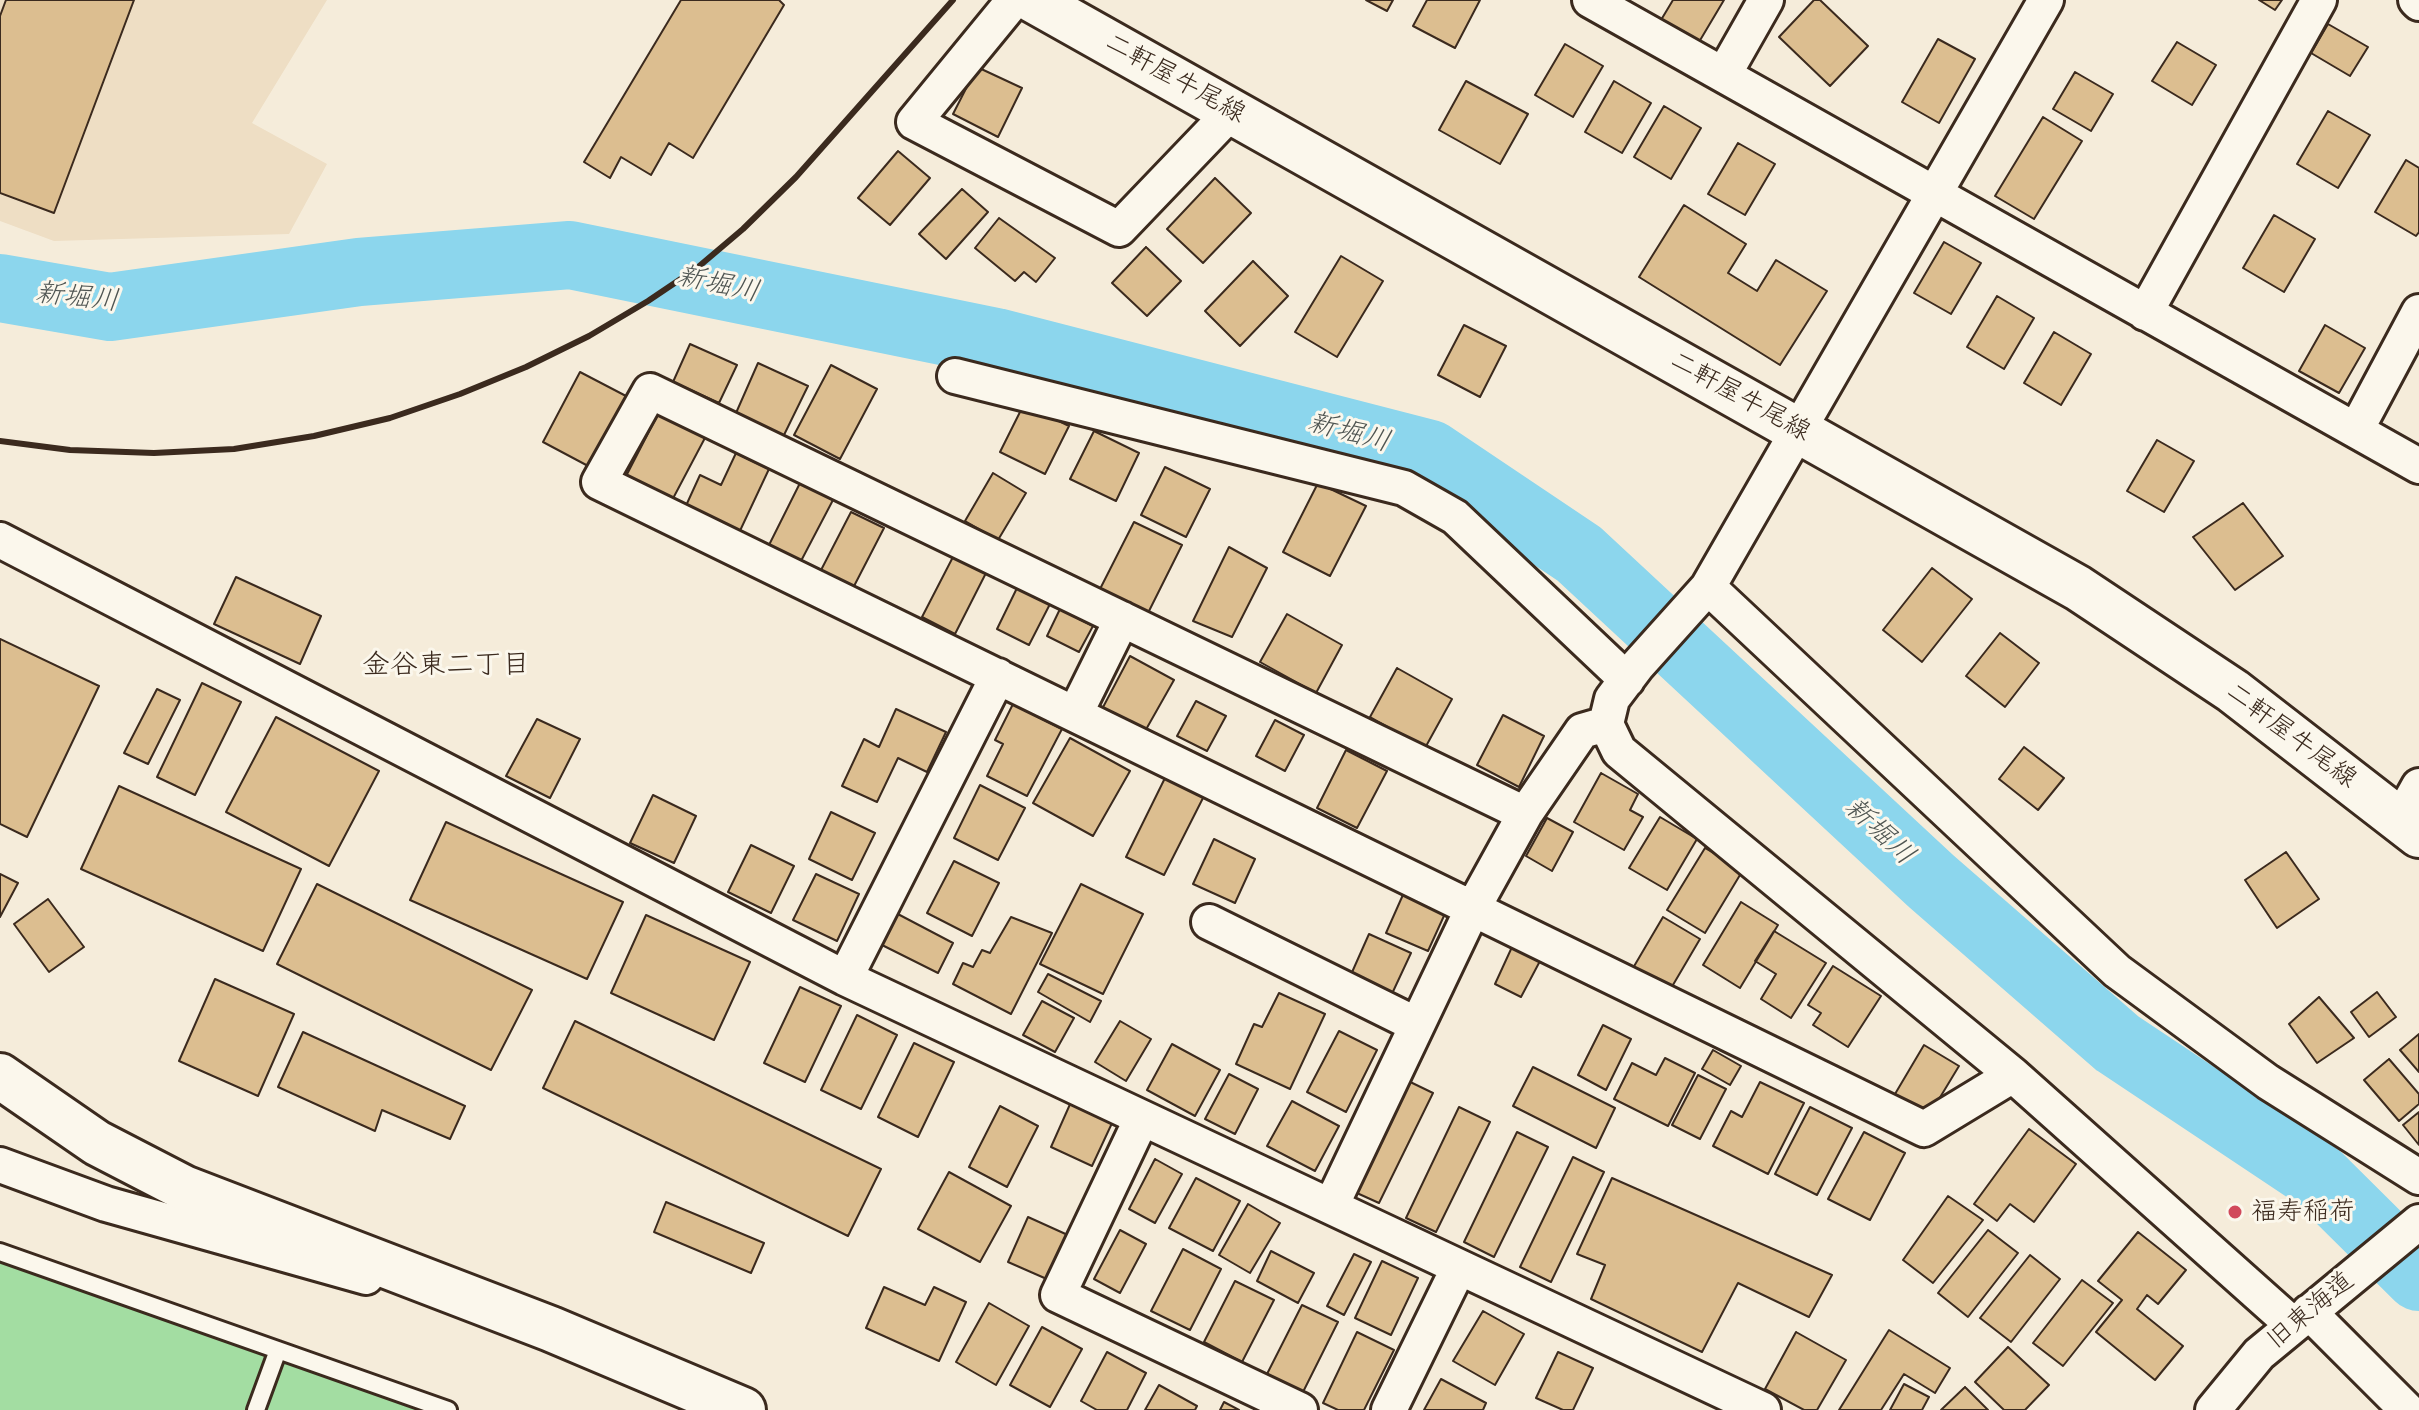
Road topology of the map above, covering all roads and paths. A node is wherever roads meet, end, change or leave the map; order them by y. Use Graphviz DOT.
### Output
graph roads {
  1 [pos="1014,0"];
  2 [pos="1033,0"];
  3 [pos="1590,0"];
  4 [pos="1766,0"];
  5 [pos="2046,0"];
  6 [pos="2319,0"];
  7 [pos="1724,74"];
  8 [pos="1232,111"];
  9 [pos="1935,194"];
  10 [pos="2419,312"];
  11 [pos="2145,313"];
  12 [pos="955,376"];
  13 [pos="1797,429"];
  14 [pos="2356,430"];
  15 [pos="2419,466"];
  16 [pos="0,540"];
  17 [pos="1700,595"];
  18 [pos="1122,619"];
  19 [pos="1632,673"];
  20 [pos="998,676"];
  21 [pos="1075,714"];
  22 [pos="1606,724"];
  23 [pos="1525,814"];
  24 [pos="2413,814"];
  25 [pos="1473,908"];
  26 [pos="1209,922"];
  27 [pos="845,978"];
  28 [pos="1417,1025"];
  29 [pos="2013,1075"];
  30 [pos="0,1076"];
  31 [pos="1142,1118"];
  32 [pos="0,1165"];
  33 [pos="2419,1177"];
  34 [pos="1331,1206"];
  35 [pos="2419,1222"];
  36 [pos="0,1252"];
  37 [pos="1459,1267"];
  38 [pos="2301,1318"];
  39 [pos="551,1329"];
  40 [pos="278,1350"];
  41 [pos="256,1410"];
  42 [pos="448,1410"];
  43 [pos="743,1410"];
  44 [pos="1300,1410"];
  45 [pos="1389,1410"];
  46 [pos="1763,1410"];
  47 [pos="2213,1410"];
  48 [pos="2407,1410"];
  1 -- 8 [label="street"];
  2 -- 8 [label="street, 二軒屋牛尾線"];
  3 -- 7 [label="street"];
  4 -- 7 [label="street"];
  5 -- 9 [label="street"];
  6 -- 11 [label="street"];
  7 -- 9 [label="street"];
  8 -- 13 [label="street, 二軒屋牛尾線"];
  9 -- 11 [label="street"];
  9 -- 13 [label="street"];
  10 -- 14 [label="street"];
  11 -- 14 [label="street"];
  12 -- 19 [label="street"];
  13 -- 17 [label="street"];
  13 -- 24 [label="street, 二軒屋牛尾線"];
  14 -- 15 [label="street"];
  16 -- 27 [label="street"];
  17 -- 19 [label="street"];
  17 -- 33 [label="street"];
  18 -- 20 [label="street"];
  18 -- 21 [label="street"];
  18 -- 23 [label="street"];
  19 -- 22 [label="street"];
  20 -- 21 [label="street"];
  20 -- 27 [label="street"];
  21 -- 25 [label="street"];
  22 -- 23 [label="street"];
  22 -- 29 [label="street"];
  23 -- 25 [label="street"];
  25 -- 28 [label="street"];
  25 -- 29 [label="street"];
  26 -- 28 [label="street"];
  27 -- 31 [label="street"];
  28 -- 34 [label="street"];
  29 -- 38 [label="street"];
  30 -- 39 [label="street"];
  31 -- 34 [label="street"];
  31 -- 44 [label="street"];
  32 -- 39 [label="street"];
  34 -- 37 [label="street"];
  35 -- 38 [label="street, 旧東海道"];
  36 -- 40 [label="lane"];
  37 -- 45 [label="street"];
  37 -- 46 [label="street"];
  38 -- 47 [label="street, 旧東海道"];
  38 -- 48 [label="street"];
  39 -- 43 [label="street"];
  40 -- 41 [label="lane"];
  40 -- 42 [label="lane"];
}
